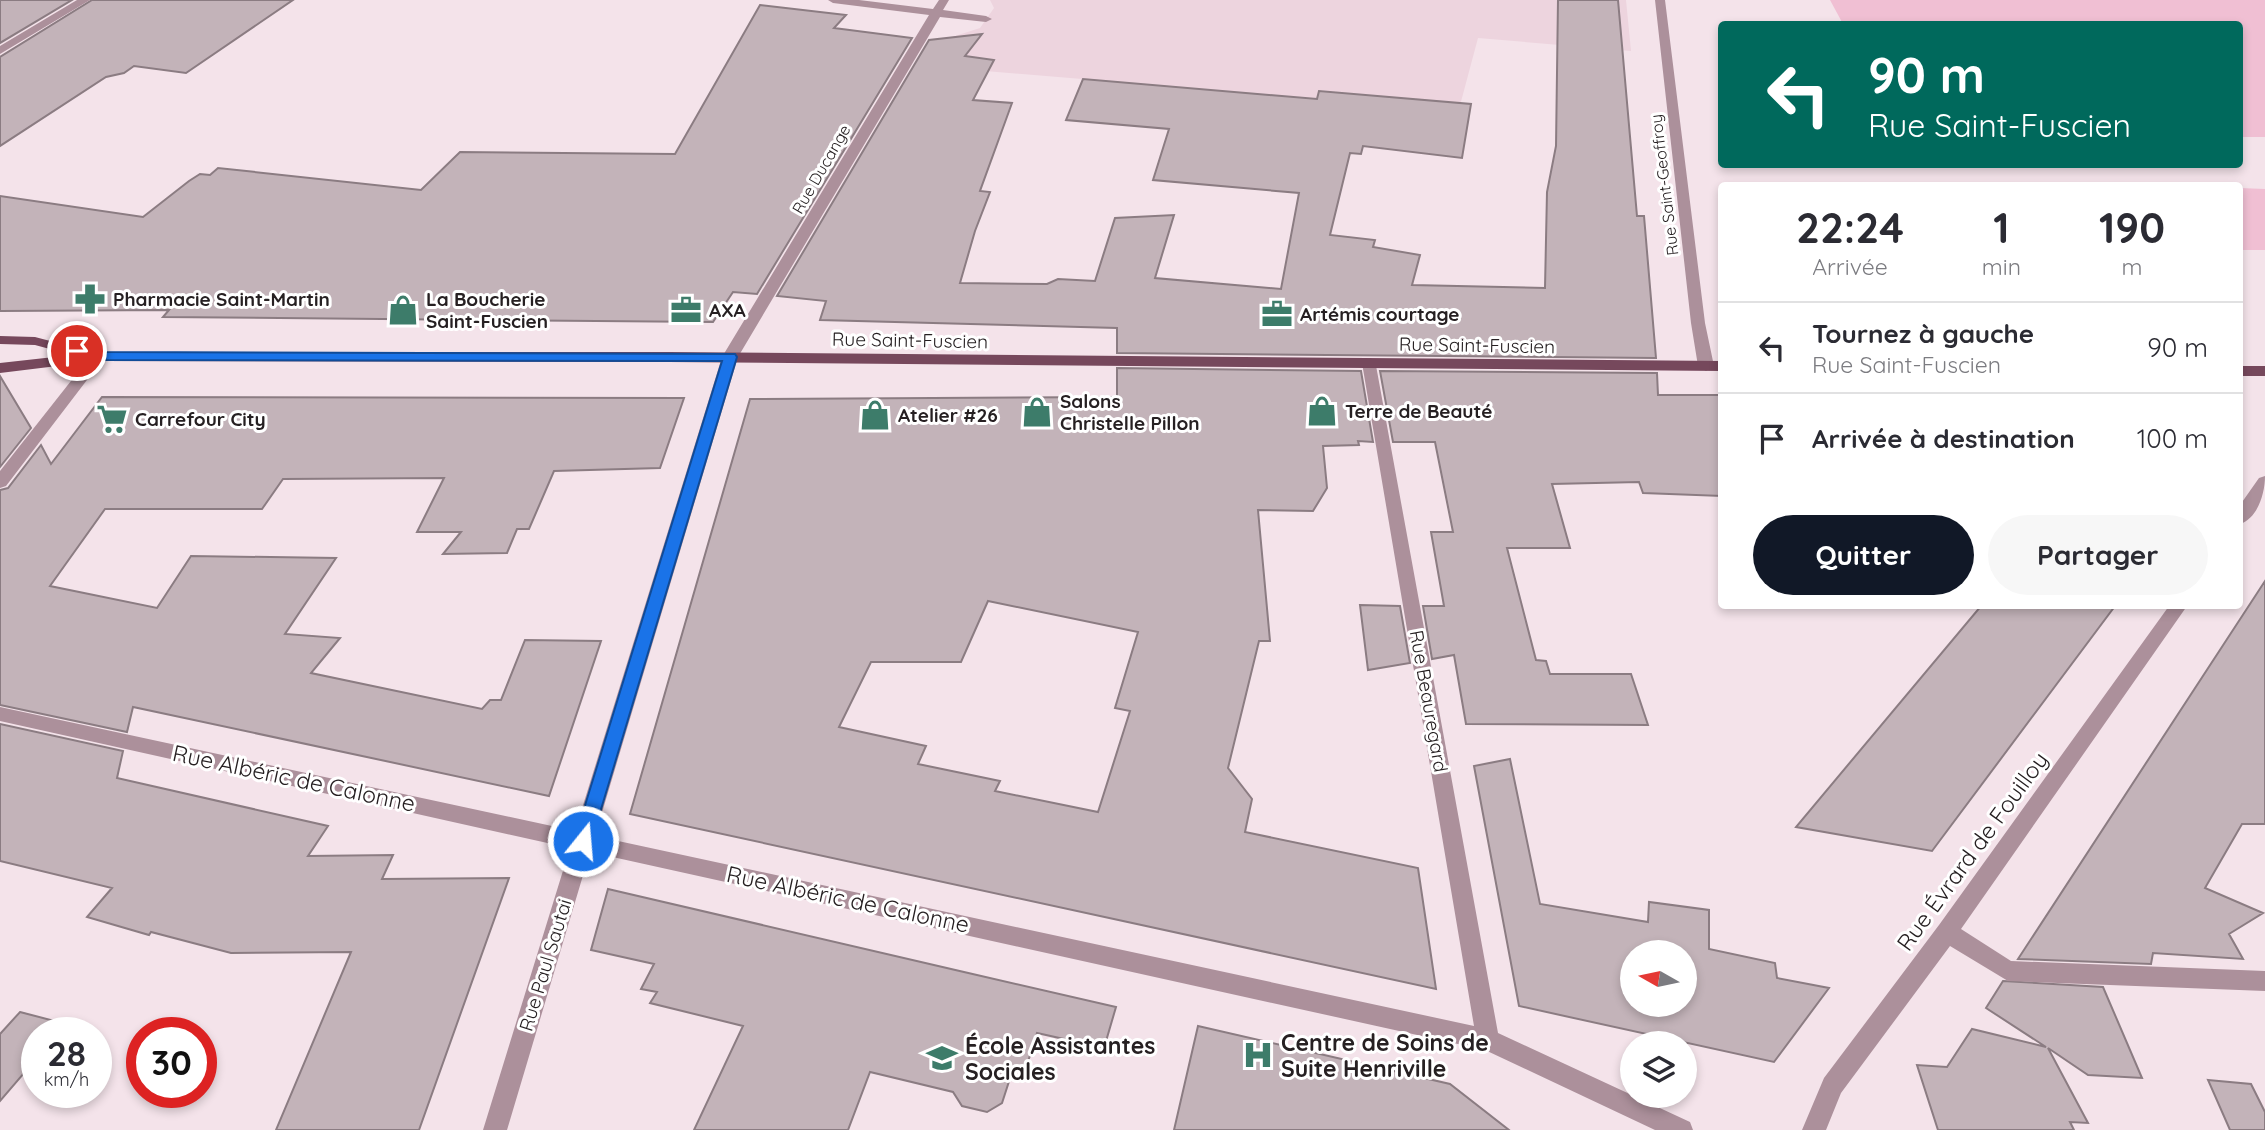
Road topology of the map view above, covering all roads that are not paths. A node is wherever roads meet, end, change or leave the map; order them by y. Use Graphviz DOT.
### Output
graph roads {
  1 [pos="85,0"];
  2 [pos="833,0"];
  3 [pos="1660,0"];
  4 [pos="940,7"];
  5 [pos="986,19"];
  6 [pos="0,51"];
  7 [pos="0,340"];
  8 [pos="98,356"];
  9 [pos="730,357"];
  10 [pos="1370,363"];
  11 [pos="1714,366"];
  12 [pos="0,368"];
  13 [pos="2243,371"];
  14 [pos="2265,371"];
  15 [pos="0,482"];
  16 [pos="2265,482"];
  17 [pos="2243,514"];
  18 [pos="2176,609"];
  19 [pos="0,714"];
  20 [pos="583,841"];
  21 [pos="1947,932"];
  22 [pos="2265,981"];
  23 [pos="1488,1040"];
  24 [pos="495,1130"];
  25 [pos="1681,1130"];
  26 [pos="1814,1130"];
  1 -- 6 [label="street"];
  2 -- 4 [label="street"];
  3 -- 11 [label="street, Rue Saint-Geoffroy"];
  4 -- 5 [label="street"];
  4 -- 9 [label="street, Rue Ducange"];
  7 -- 8 [label="main road, Rue Saint-Fuscien"];
  8 -- 9 [label="main road, Rue Saint-Fuscien"];
  8 -- 12 [label="main road, Rue Saint-Fuscien"];
  8 -- 15 [label="street"];
  9 -- 10 [label="main road, Rue Saint-Fuscien"];
  9 -- 20 [label="street, Rue Paul Sautai"];
  10 -- 11 [label="main road, Rue Saint-Fuscien"];
  10 -- 23 [label="street, Rue Beauregard"];
  13 -- 14 [label="main road"];
  16 -- 17 [label="street"];
  18 -- 21 [label="street, Rue Évrard de Fouilloy"];
  19 -- 20 [label="street, Rue Albéric de Calonne"];
  20 -- 23 [label="street, Rue Albéric de Calonne"];
  20 -- 24 [label="street, Rue Paul Sautai"];
  21 -- 22 [label="street"];
  21 -- 26 [label="street, Rue Évrard de Fouilloy"];
  23 -- 25 [label="street, Rue Albéric de Calonne"];
}
